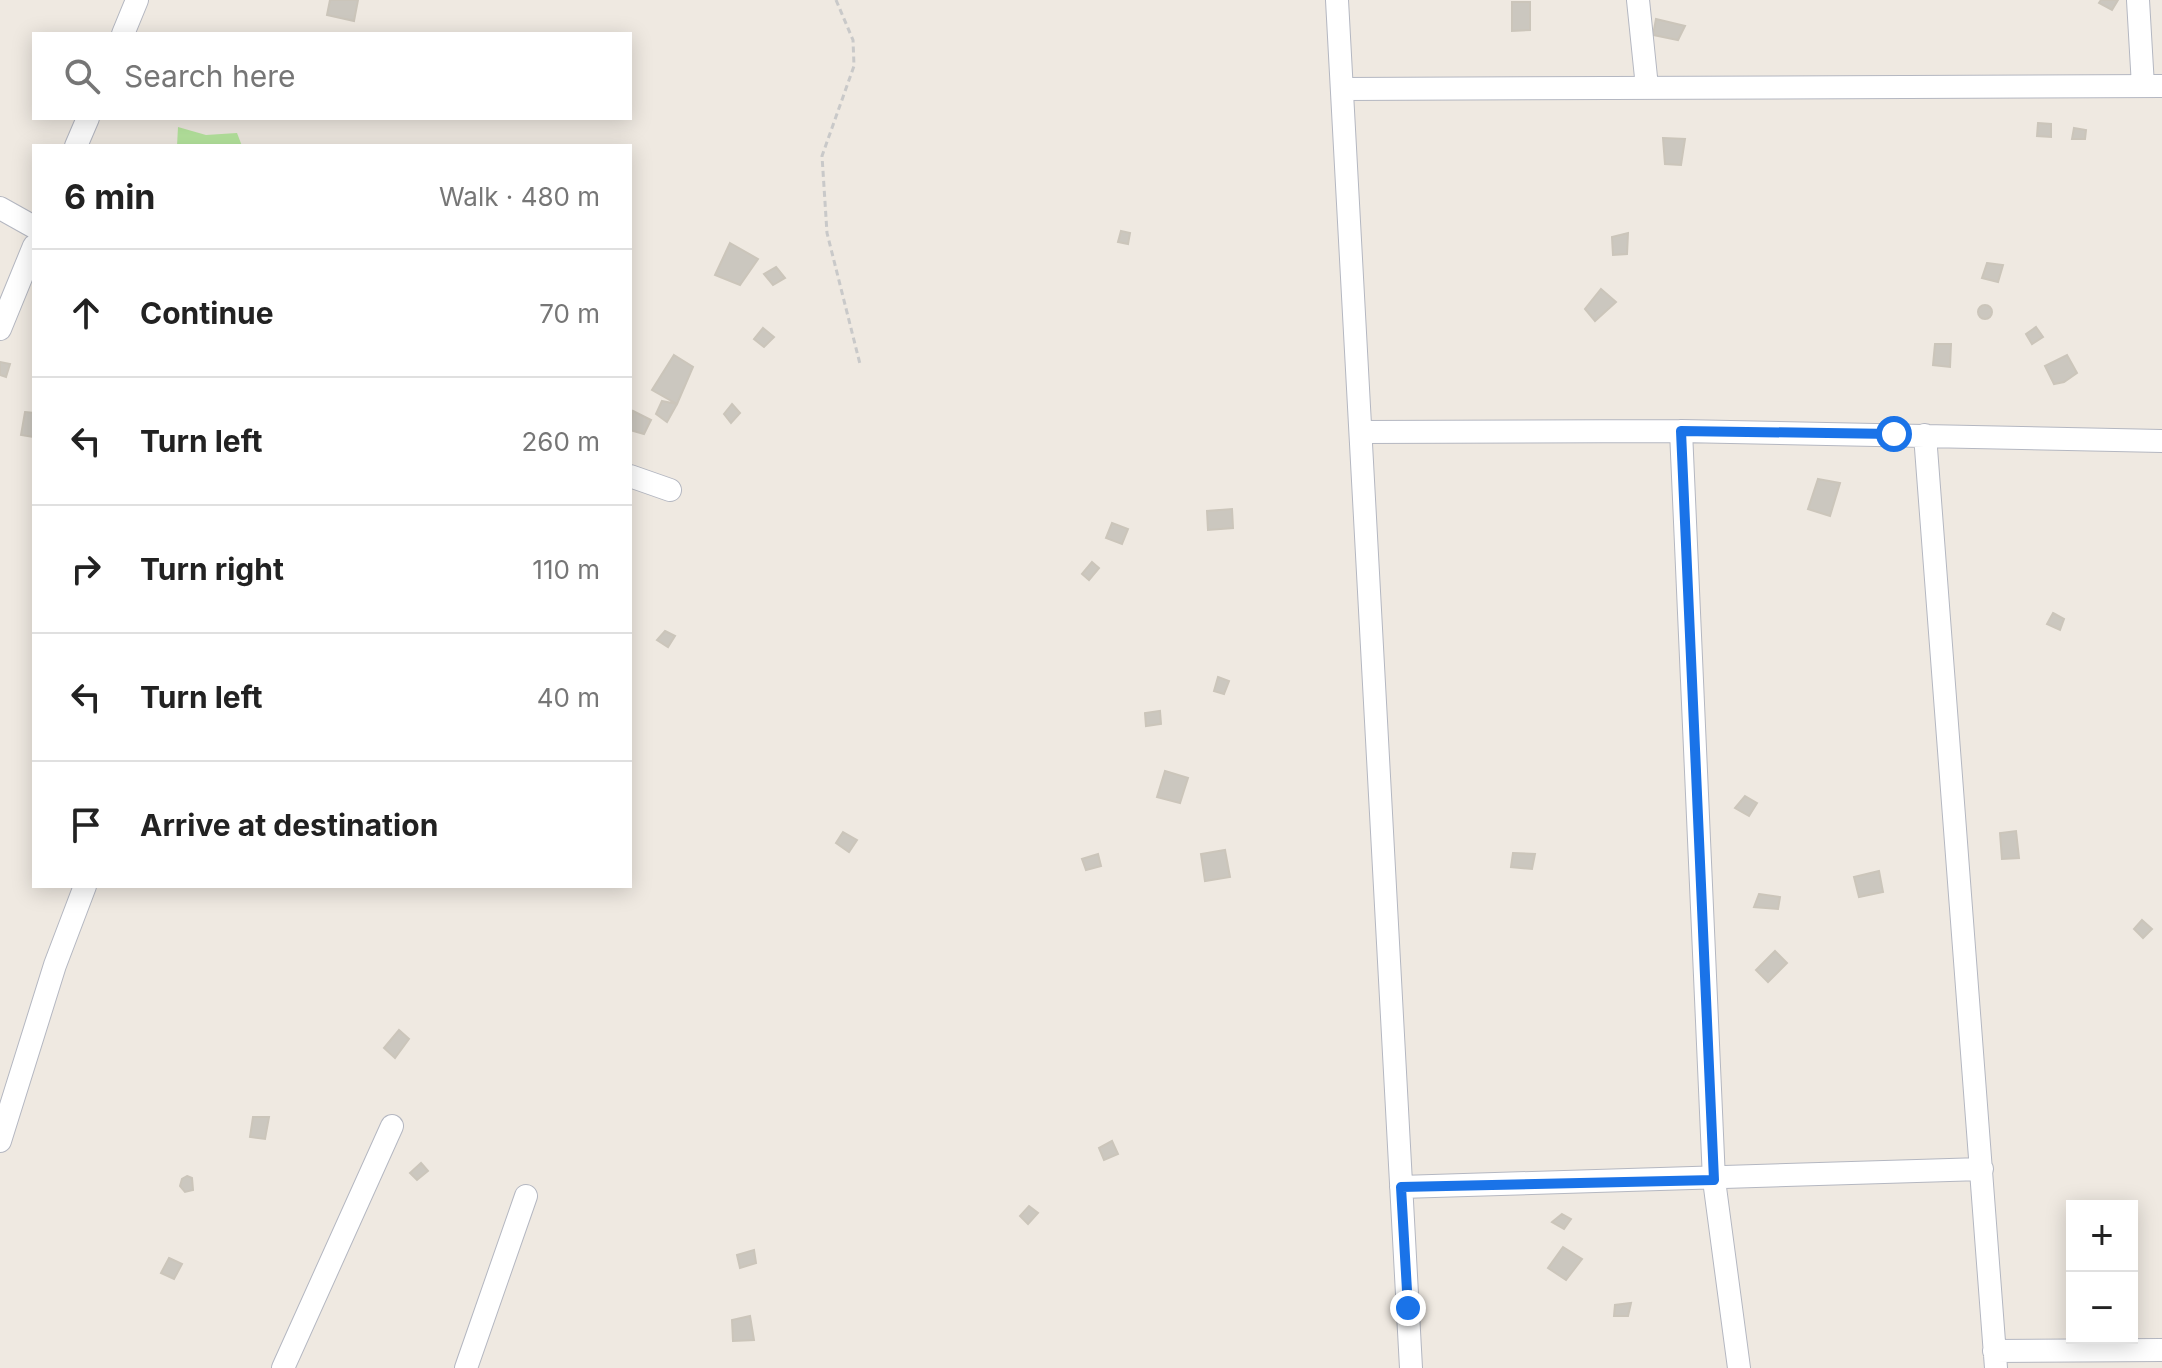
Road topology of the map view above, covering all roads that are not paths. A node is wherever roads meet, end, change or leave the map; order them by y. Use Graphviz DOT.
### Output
graph roads {
  1 [pos="137,0"];
  2 [pos="1337,0"];
  3 [pos="1638,0"];
  4 [pos="2138,0"];
  5 [pos="124,32"];
  6 [pos="2153,86"];
  7 [pos="1647,87"];
  8 [pos="1343,89"];
  9 [pos="87,120"];
  10 [pos="77,144"];
  11 [pos="0,208"];
  12 [pos="32,226"];
  13 [pos="32,251"];
  14 [pos="0,329"];
  15 [pos="1681,431"];
  16 [pos="1361,432"];
  17 [pos="1925,435"];
  18 [pos="2162,441"];
  19 [pos="632,477"];
  20 [pos="670,490"];
  21 [pos="84,888"];
  22 [pos="4,1116"];
  23 [pos="392,1126"];
  24 [pos="0,1141"];
  25 [pos="1982,1169"];
  26 [pos="1714,1180"];
  27 [pos="1401,1187"];
  28 [pos="526,1196"];
  29 [pos="2162,1350"];
  30 [pos="1995,1359"];
  31 [pos="283,1368"];
  32 [pos="466,1368"];
  33 [pos="1411,1368"];
  34 [pos="1739,1368"];
  1 -- 5 [label="street"];
  2 -- 8 [label="street"];
  3 -- 7 [label="street"];
  4 -- 6 [label="street"];
  6 -- 7 [label="street"];
  7 -- 8 [label="street"];
  8 -- 16 [label="street"];
  9 -- 10 [label="street"];
  11 -- 12 [label="street"];
  13 -- 14 [label="street"];
  15 -- 16 [label="street"];
  15 -- 17 [label="street"];
  15 -- 26 [label="street"];
  16 -- 27 [label="street"];
  17 -- 18 [label="street"];
  17 -- 25 [label="street"];
  19 -- 20 [label="street"];
  21 -- 22 [label="street"];
  22 -- 24 [label="street"];
  23 -- 31 [label="street"];
  25 -- 26 [label="street"];
  25 -- 30 [label="street"];
  26 -- 27 [label="street"];
  26 -- 34 [label="street"];
  27 -- 33 [label="street"];
  28 -- 32 [label="street"];
  29 -- 30 [label="street"];
}
